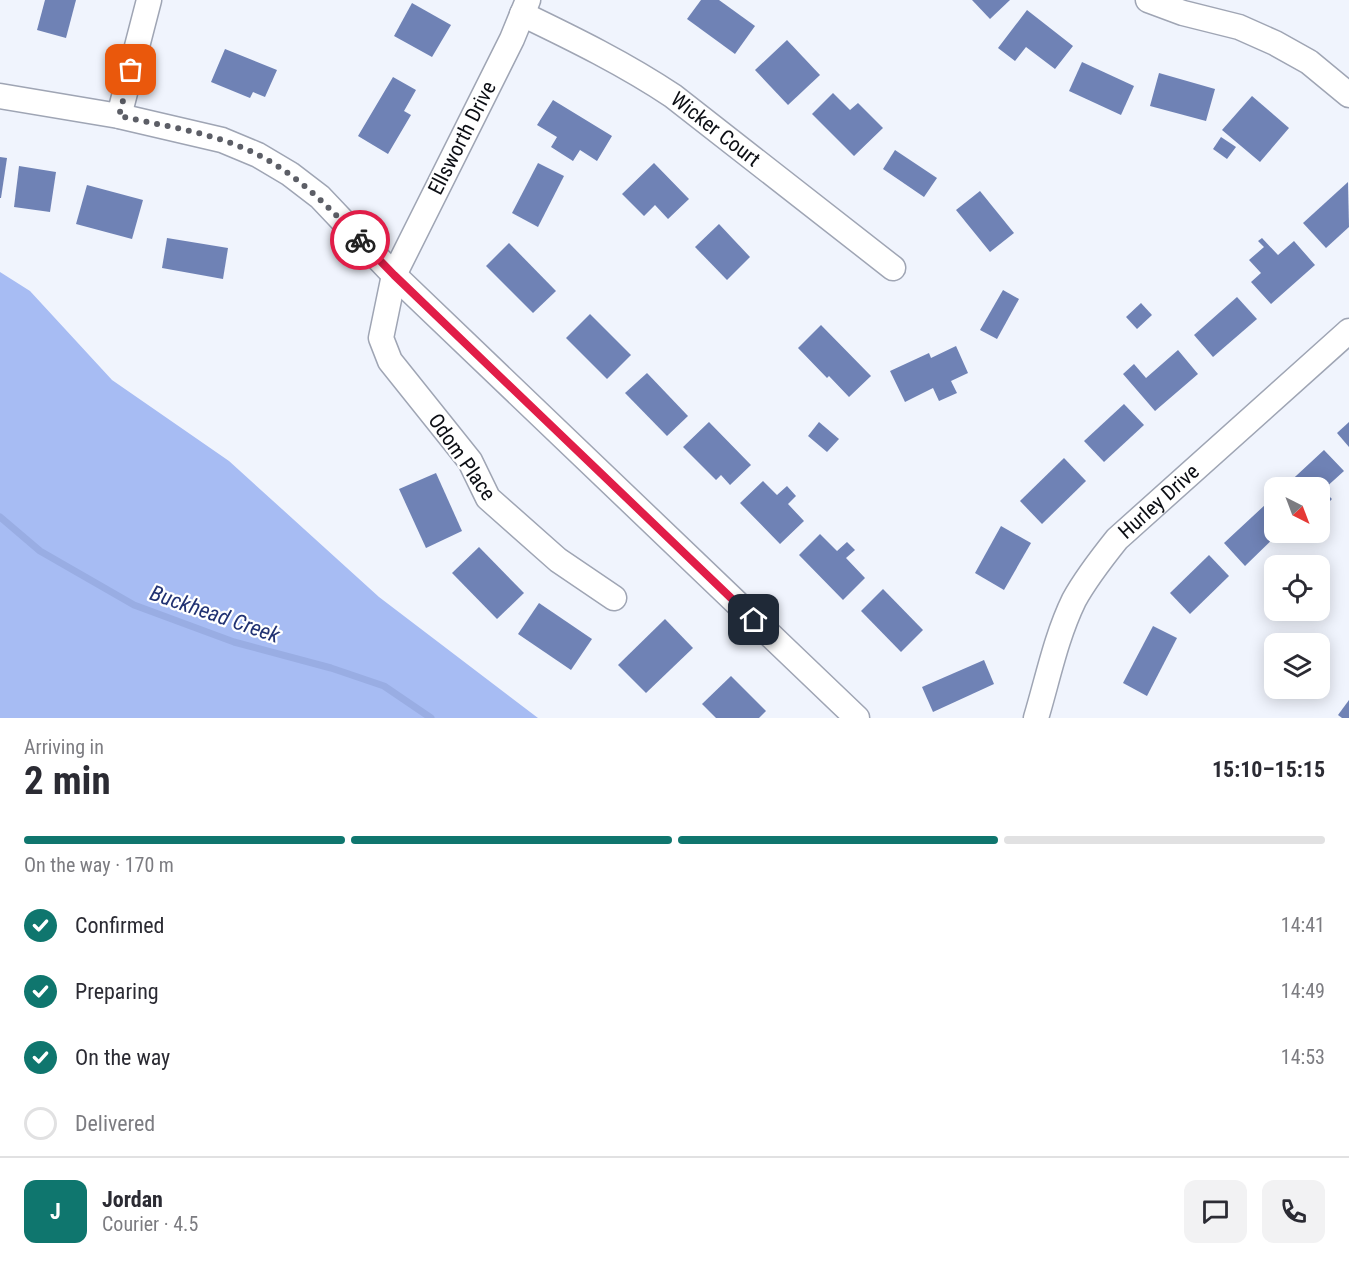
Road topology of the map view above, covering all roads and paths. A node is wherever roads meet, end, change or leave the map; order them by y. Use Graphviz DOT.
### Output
graph roads {
  1 [pos="149,0"];
  2 [pos="1148,0"];
  3 [pos="525,7"];
  4 [pos="0,96"];
  5 [pos="1349,96"];
  6 [pos="119,116"];
  7 [pos="893,268"];
  8 [pos="394,275"];
  9 [pos="1349,331"];
  10 [pos="614,597"];
  11 [pos="857,718"];
  12 [pos="1036,718"];
  1 -- 6 [label="street"];
  2 -- 5 [label="street"];
  3 -- 7 [label="street, Wicker Court"];
  3 -- 8 [label="street, Ellsworth Drive"];
  4 -- 6 [label="street"];
  6 -- 8 [label="street"];
  8 -- 10 [label="street, Odom Place"];
  8 -- 11 [label="street"];
  9 -- 12 [label="street, Hurley Drive"];
}
